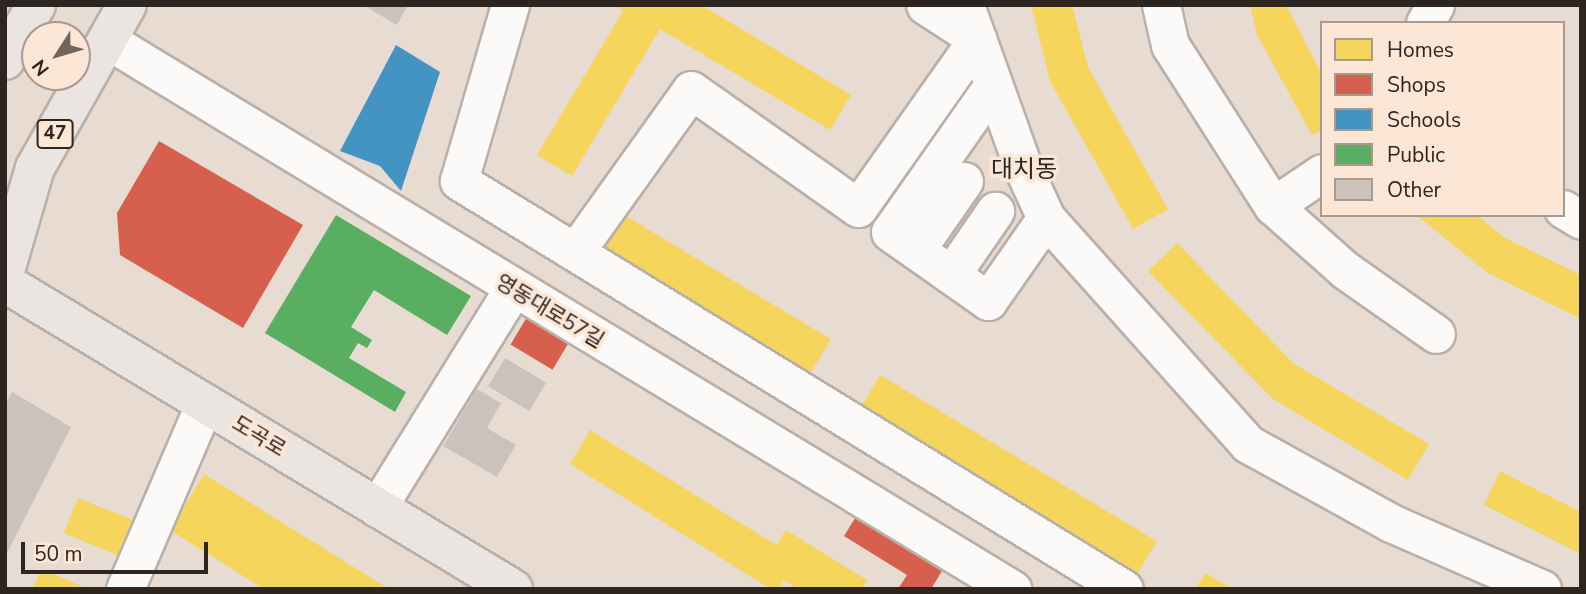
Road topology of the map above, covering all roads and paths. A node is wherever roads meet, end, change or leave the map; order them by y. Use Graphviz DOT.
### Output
graph roads {
  1 [pos="36,5"];
  2 [pos="127,5"];
  3 [pos="510,5"];
  4 [pos="925,5"];
  5 [pos="965,5"];
  6 [pos="1160,5"];
  7 [pos="1435,5"];
  8 [pos="1426,21"];
  9 [pos="977,39"];
  10 [pos="107,40"];
  11 [pos="5,60"];
  12 [pos="993,85"];
  13 [pos="1320,174"];
  14 [pos="964,181"];
  15 [pos="1273,206"];
  16 [pos="1565,210"];
  17 [pos="995,211"];
  18 [pos="1046,218"];
  19 [pos="1581,220"];
  20 [pos="916,250"];
  21 [pos="575,253"];
  22 [pos="5,271"];
  23 [pos="951,275"];
  24 [pos="5,283"];
  25 [pos="513,289"];
  26 [pos="1436,334"];
  27 [pos="205,402"];
  28 [pos="377,508"];
  29 [pos="993,585"];
  30 [pos="125,589"];
  31 [pos="513,589"];
  32 [pos="1124,589"];
  33 [pos="1542,589"];
  1 -- 11 [label="main road"];
  2 -- 10 [label="main road, 47"];
  3 -- 21 [label="street"];
  4 -- 9 [label="street"];
  5 -- 9 [label="street"];
  6 -- 15 [label="street"];
  7 -- 8 [label="street"];
  9 -- 12 [label="street"];
  9 -- 21 [label="street"];
  10 -- 22 [label="main road, 47"];
  10 -- 25 [label="street, 영동대로57길"];
  12 -- 18 [label="street"];
  12 -- 20 [label="street"];
  13 -- 15 [label="street"];
  14 -- 20 [label="street"];
  15 -- 26 [label="street"];
  16 -- 19 [label="street"];
  17 -- 23 [label="street"];
  18 -- 23 [label="street"];
  18 -- 33 [label="street"];
  20 -- 23 [label="street"];
  21 -- 32 [label="street"];
  24 -- 27 [label="main road, 도곡로"];
  25 -- 28 [label="street"];
  25 -- 29 [label="street, 영동대로57길"];
  27 -- 28 [label="main road, 도곡로"];
  27 -- 30 [label="street"];
  28 -- 31 [label="main road, 도곡로"];
}
